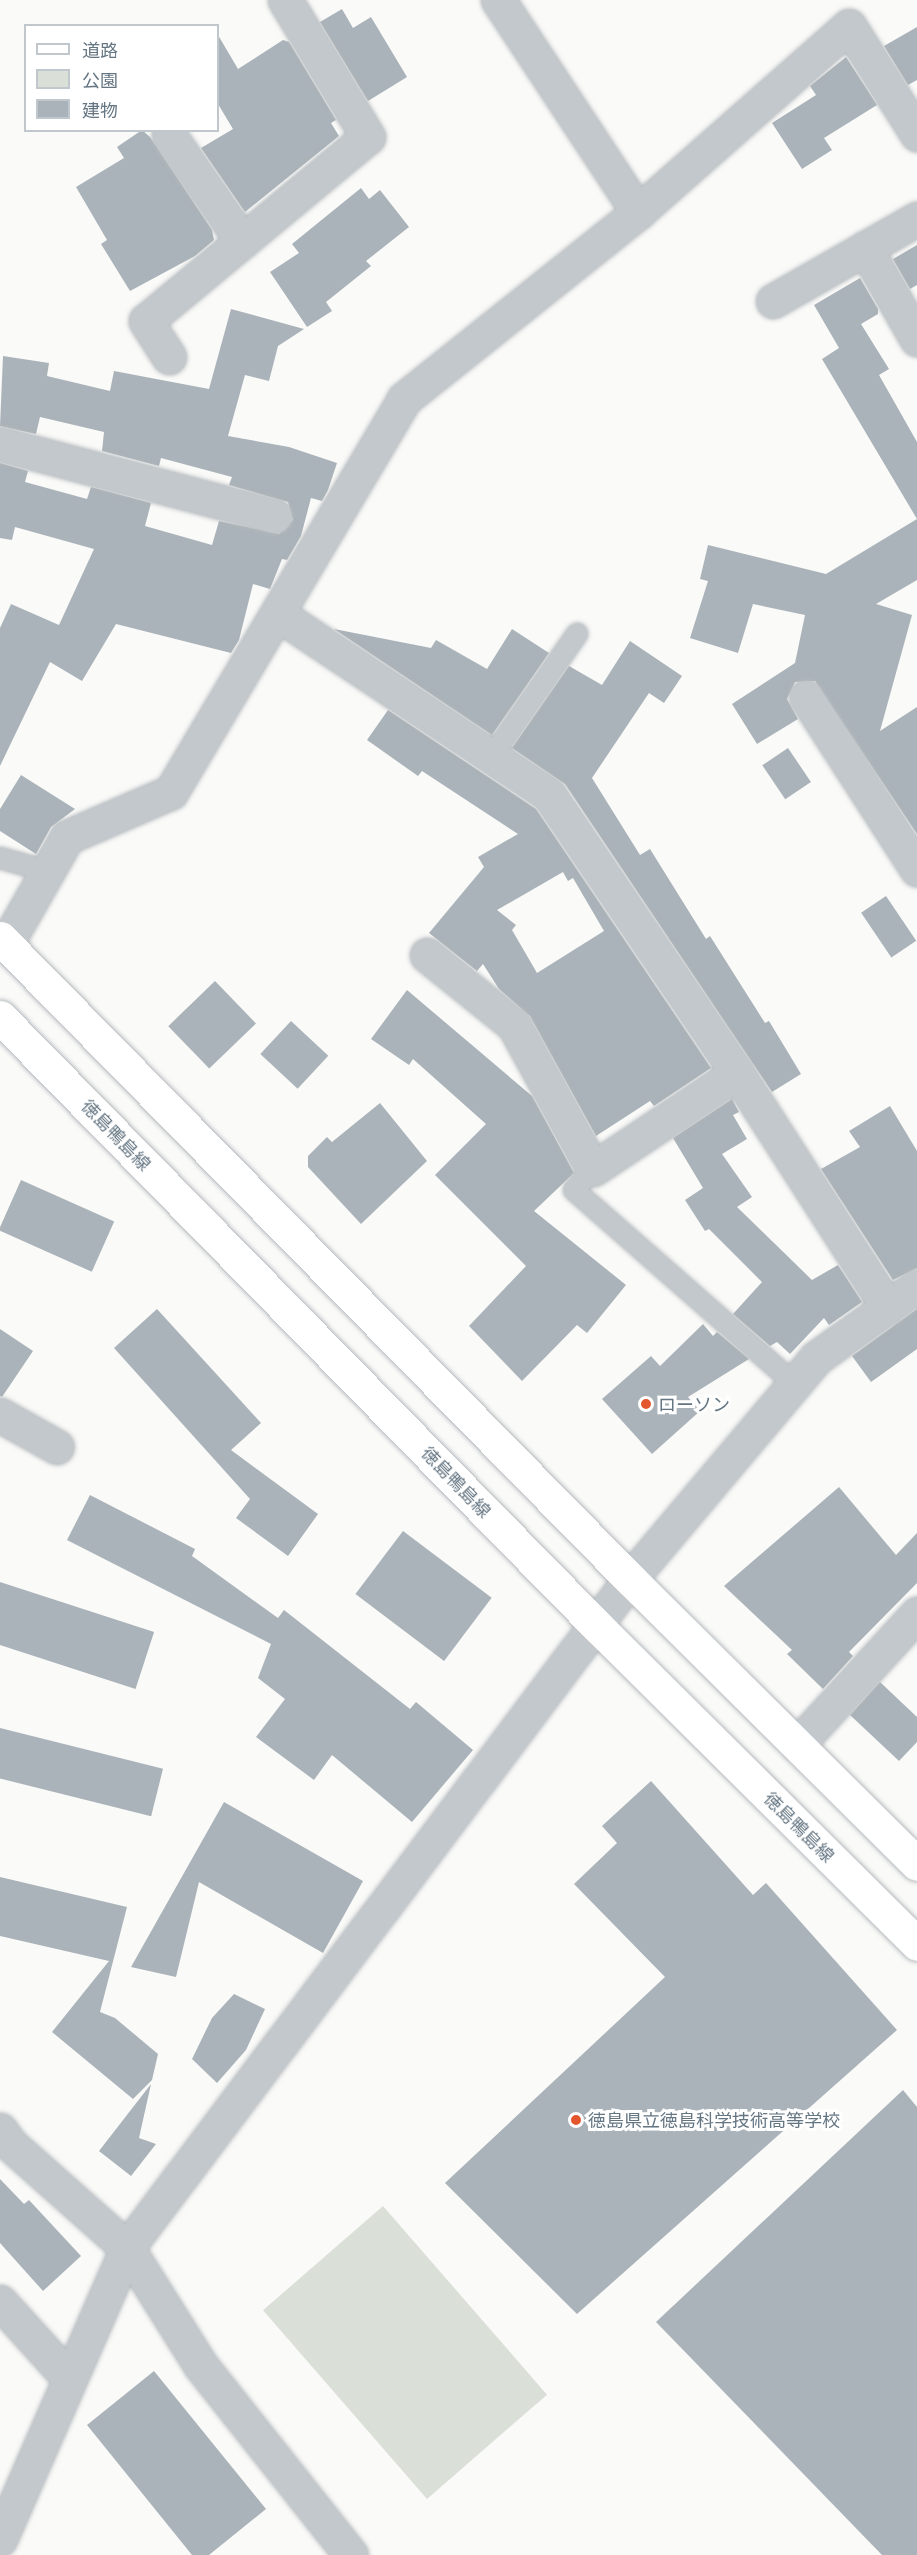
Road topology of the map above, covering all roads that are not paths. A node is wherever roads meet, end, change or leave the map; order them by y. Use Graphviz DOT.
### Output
graph roads {
  1 [pos="285,0"];
  2 [pos="498,0"];
  3 [pos="917,134"];
  4 [pos="169,135"];
  5 [pos="638,212"];
  6 [pos="917,219"];
  7 [pos="242,241"];
  8 [pos="865,248"];
  9 [pos="773,301"];
  10 [pos="917,339"];
  11 [pos="169,357"];
  12 [pos="0,444"];
  13 [pos="275,516"];
  14 [pos="278,614"];
  15 [pos="577,634"];
  16 [pos="806,697"];
  17 [pos="492,756"];
  18 [pos="0,858"];
  19 [pos="917,869"];
  20 [pos="47,872"];
  21 [pos="3,941"];
  22 [pos="427,955"];
  23 [pos="0,1017"];
  24 [pos="738,1073"];
  25 [pos="593,1169"];
  26 [pos="917,1286"];
  27 [pos="888,1308"];
  28 [pos="795,1384"];
  29 [pos="0,1415"];
  30 [pos="57,1447"];
  31 [pos="630,1579"];
  32 [pos="917,1614"];
  33 [pos="597,1626"];
  34 [pos="797,1745"];
  35 [pos="917,1864"];
  36 [pos="917,1944"];
  37 [pos="0,2130"];
  38 [pos="127,2248"];
  39 [pos="0,2302"];
  40 [pos="69,2378"];
  41 [pos="0,2539"];
  42 [pos="351,2555"];
  1 -- 7 [label="street"];
  2 -- 5 [label="street"];
  3 -- 5 [label="street"];
  4 -- 7 [label="street"];
  5 -- 14 [label="street"];
  6 -- 8 [label="street"];
  7 -- 11 [label="street"];
  8 -- 9 [label="street"];
  8 -- 10 [label="street"];
  12 -- 13 [label="street"];
  14 -- 17 [label="street"];
  14 -- 20 [label="street"];
  15 -- 17 [label="lane"];
  16 -- 19 [label="street"];
  17 -- 24 [label="street"];
  18 -- 20 [label="lane"];
  20 -- 21 [label="street"];
  21 -- 31 [label="main road"];
  22 -- 25 [label="street"];
  23 -- 33 [label="main road, 徳島鴨島線"];
  24 -- 25 [label="street"];
  24 -- 27 [label="street"];
  25 -- 28 [label="lane"];
  26 -- 27 [label="street"];
  27 -- 28 [label="street"];
  28 -- 31 [label="street"];
  29 -- 30 [label="street"];
  31 -- 33 [label="street"];
  31 -- 34 [label="main road"];
  32 -- 34 [label="street"];
  33 -- 36 [label="main road, 徳島鴨島線"];
  33 -- 38 [label="street"];
  34 -- 35 [label="main road"];
  37 -- 38 [label="street"];
  38 -- 40 [label="street"];
  38 -- 42 [label="street"];
  39 -- 40 [label="street"];
  40 -- 41 [label="street"];
}
